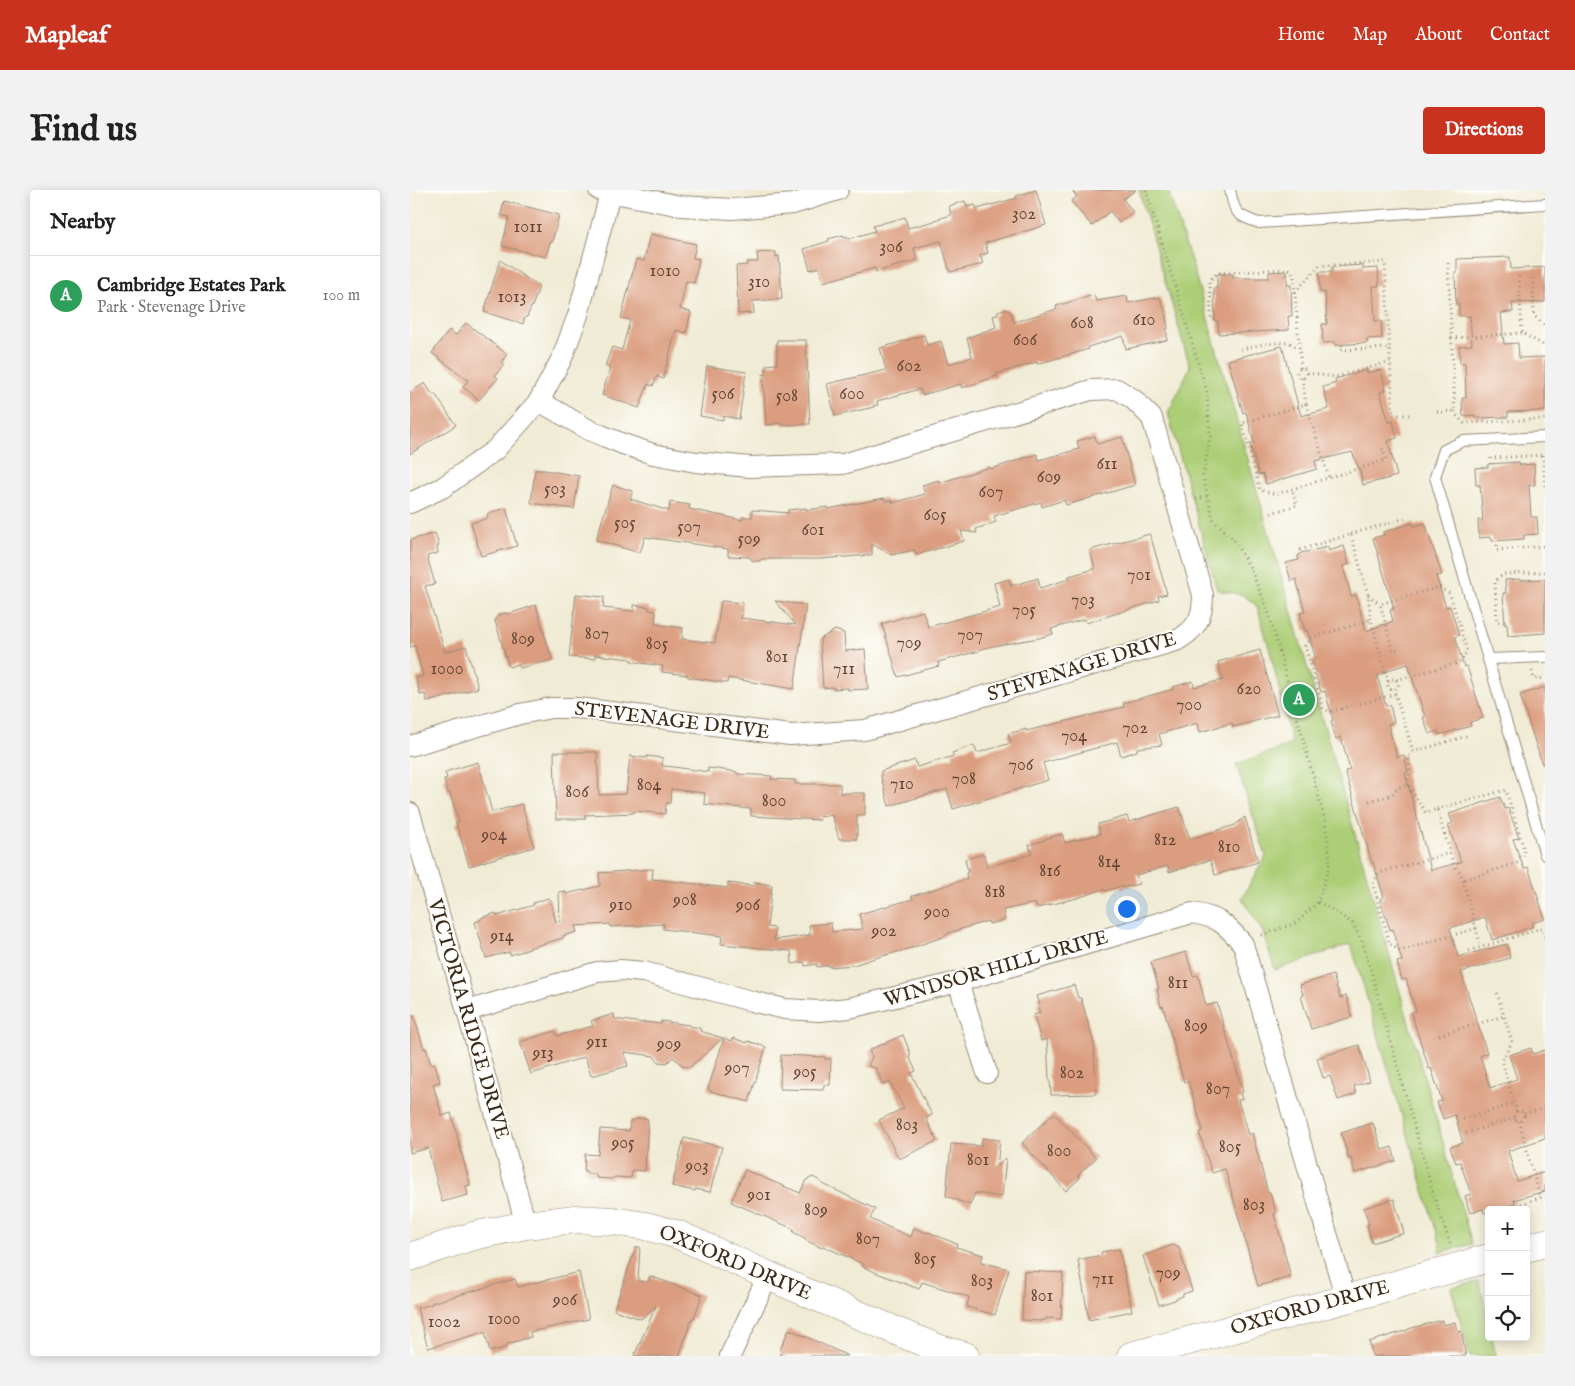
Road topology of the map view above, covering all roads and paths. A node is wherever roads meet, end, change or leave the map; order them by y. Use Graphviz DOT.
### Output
graph roads {
  1 [pos="838,190"];
  2 [pos="1146,190"];
  3 [pos="1230,190"];
  4 [pos="606,191"];
  5 [pos="1545,204"];
  6 [pos="1448,263"];
  7 [pos="1519,276"];
  8 [pos="1532,278"];
  9 [pos="1295,292"];
  10 [pos="1211,318"];
  11 [pos="1545,325"];
  12 [pos="1522,333"];
  13 [pos="1452,338"];
  14 [pos="1341,345"];
  15 [pos="1545,346"];
  16 [pos="1299,348"];
  17 [pos="1389,348"];
  18 [pos="1241,349"];
  19 [pos="1390,362"];
  20 [pos="1301,368"];
  21 [pos="1307,373"];
  22 [pos="1302,378"];
  23 [pos="538,400"];
  24 [pos="1306,404"];
  25 [pos="1455,411"];
  26 [pos="1437,412"];
  27 [pos="1413,415"];
  28 [pos="1545,419"];
  29 [pos="1545,437"];
  30 [pos="1382,447"];
  31 [pos="1544,455"];
  32 [pos="1491,464"];
  33 [pos="1329,478"];
  34 [pos="1545,487"];
  35 [pos="1292,489"];
  36 [pos="1208,496"];
  37 [pos="1196,499"];
  38 [pos="410,503"];
  39 [pos="1271,512"];
  40 [pos="1406,518"];
  41 [pos="1351,534"];
  42 [pos="1497,540"];
  43 [pos="1545,546"];
  44 [pos="1300,550"];
  45 [pos="1545,572"];
  46 [pos="1368,596"];
  47 [pos="1380,604"];
  48 [pos="1371,620"];
  49 [pos="1504,622"];
  50 [pos="1398,649"];
  51 [pos="1545,657"];
  52 [pos="1488,659"];
  53 [pos="1532,671"];
  54 [pos="1545,678"];
  55 [pos="1396,680"];
  56 [pos="1388,682"];
  57 [pos="1395,692"];
  58 [pos="1470,735"];
  59 [pos="410,746"];
  60 [pos="1413,752"];
  61 [pos="1408,785"];
  62 [pos="1369,801"];
  63 [pos="1437,809"];
  64 [pos="410,813"];
  65 [pos="1450,852"];
  66 [pos="1545,855"];
  67 [pos="1464,880"];
  68 [pos="1318,902"];
  69 [pos="1477,928"];
  70 [pos="1258,936"];
  71 [pos="1545,938"];
  72 [pos="1481,947"];
  73 [pos="1469,951"];
  74 [pos="958,982"];
  75 [pos="1497,992"];
  76 [pos="467,1011"];
  77 [pos="1504,1016"];
  78 [pos="1439,1035"];
  79 [pos="988,1073"];
  80 [pos="1514,1104"];
  81 [pos="1545,1108"];
  82 [pos="1516,1112"];
  83 [pos="1524,1114"];
  84 [pos="1515,1118"];
  85 [pos="1462,1119"];
  86 [pos="1519,1121"];
  87 [pos="1466,1133"];
  88 [pos="1545,1196"];
  89 [pos="1540,1198"];
  90 [pos="1515,1206"];
  91 [pos="526,1225"];
  92 [pos="1545,1243"];
  93 [pos="1451,1246"];
  94 [pos="1530,1247"];
  95 [pos="410,1257"];
  96 [pos="1485,1259"];
  97 [pos="768,1276"];
  98 [pos="1346,1299"];
  99 [pos="730,1356"];
  100 [pos="965,1356"];
  101 [pos="1131,1356"];
  1 -- 4 [label="street"];
  2 -- 36 [label="path"];
  3 -- 5 [label="lane"];
  4 -- 23 [label="street"];
  6 -- 13 [label="path"];
  7 -- 12 [label="path"];
  8 -- 11 [label="path"];
  9 -- 10 [label="path"];
  9 -- 16 [label="path"];
  9 -- 17 [label="path"];
  12 -- 13 [label="path"];
  12 -- 15 [label="path"];
  13 -- 25 [label="path"];
  14 -- 17 [label="path"];
  16 -- 18 [label="path"];
  16 -- 20 [label="path"];
  17 -- 19 [label="path"];
  19 -- 21 [label="path"];
  19 -- 27 [label="path"];
  20 -- 21 [label="path"];
  20 -- 22 [label="path"];
  21 -- 22 [label="path"];
  22 -- 24 [label="path"];
  23 -- 38 [label="street"];
  23 -- 59 [label="street, STEVENAGE DRIVE"];
  24 -- 33 [label="path"];
  24 -- 35 [label="path"];
  25 -- 26 [label="path"];
  25 -- 28 [label="path"];
  29 -- 52 [label="lane"];
  30 -- 33 [label="path"];
  31 -- 32 [label="path"];
  31 -- 34 [label="path"];
  33 -- 35 [label="path"];
  35 -- 39 [label="path"];
  36 -- 37 [label="path"];
  36 -- 68 [label="path"];
  40 -- 41 [label="path"];
  41 -- 44 [label="path"];
  41 -- 46 [label="path"];
  42 -- 43 [label="path"];
  45 -- 49 [label="path"];
  46 -- 47 [label="path"];
  46 -- 48 [label="path"];
  47 -- 50 [label="path"];
  47 -- 55 [label="path"];
  48 -- 56 [label="path"];
  48 -- 57 [label="path"];
  51 -- 52 [label="lane"];
  52 -- 66 [label="lane"];
  53 -- 54 [label="path"];
  55 -- 56 [label="path"];
  55 -- 57 [label="path"];
  56 -- 57 [label="path"];
  57 -- 60 [label="path"];
  58 -- 60 [label="path"];
  60 -- 61 [label="path"];
  61 -- 62 [label="path"];
  61 -- 63 [label="path"];
  63 -- 65 [label="path"];
  63 -- 67 [label="path"];
  64 -- 76 [label="street, VICTORIA RIDGE DRIVE"];
  65 -- 67 [label="path"];
  65 -- 69 [label="path"];
  67 -- 69 [label="path"];
  68 -- 70 [label="path"];
  68 -- 93 [label="path"];
  69 -- 72 [label="path"];
  71 -- 72 [label="path"];
  72 -- 73 [label="path"];
  74 -- 76 [label="street, WINDSOR HILL DRIVE"];
  74 -- 79 [label="street"];
  74 -- 98 [label="street, WINDSOR HILL DRIVE"];
  75 -- 77 [label="path"];
  76 -- 91 [label="street, VICTORIA RIDGE DRIVE"];
  77 -- 78 [label="path"];
  77 -- 80 [label="path"];
  80 -- 82 [label="path"];
  80 -- 85 [label="path"];
  81 -- 83 [label="path"];
  82 -- 83 [label="path"];
  82 -- 84 [label="path"];
  83 -- 86 [label="path"];
  84 -- 86 [label="path"];
  84 -- 87 [label="path"];
  86 -- 89 [label="path"];
  88 -- 89 [label="path"];
  89 -- 90 [label="path"];
  91 -- 95 [label="street, OXFORD DRIVE"];
  91 -- 97 [label="street, OXFORD DRIVE"];
  92 -- 94 [label="street"];
  96 -- 98 [label="street, OXFORD DRIVE"];
  97 -- 99 [label="street"];
  97 -- 100 [label="street, OXFORD DRIVE"];
  98 -- 101 [label="street, OXFORD DRIVE"];
}
